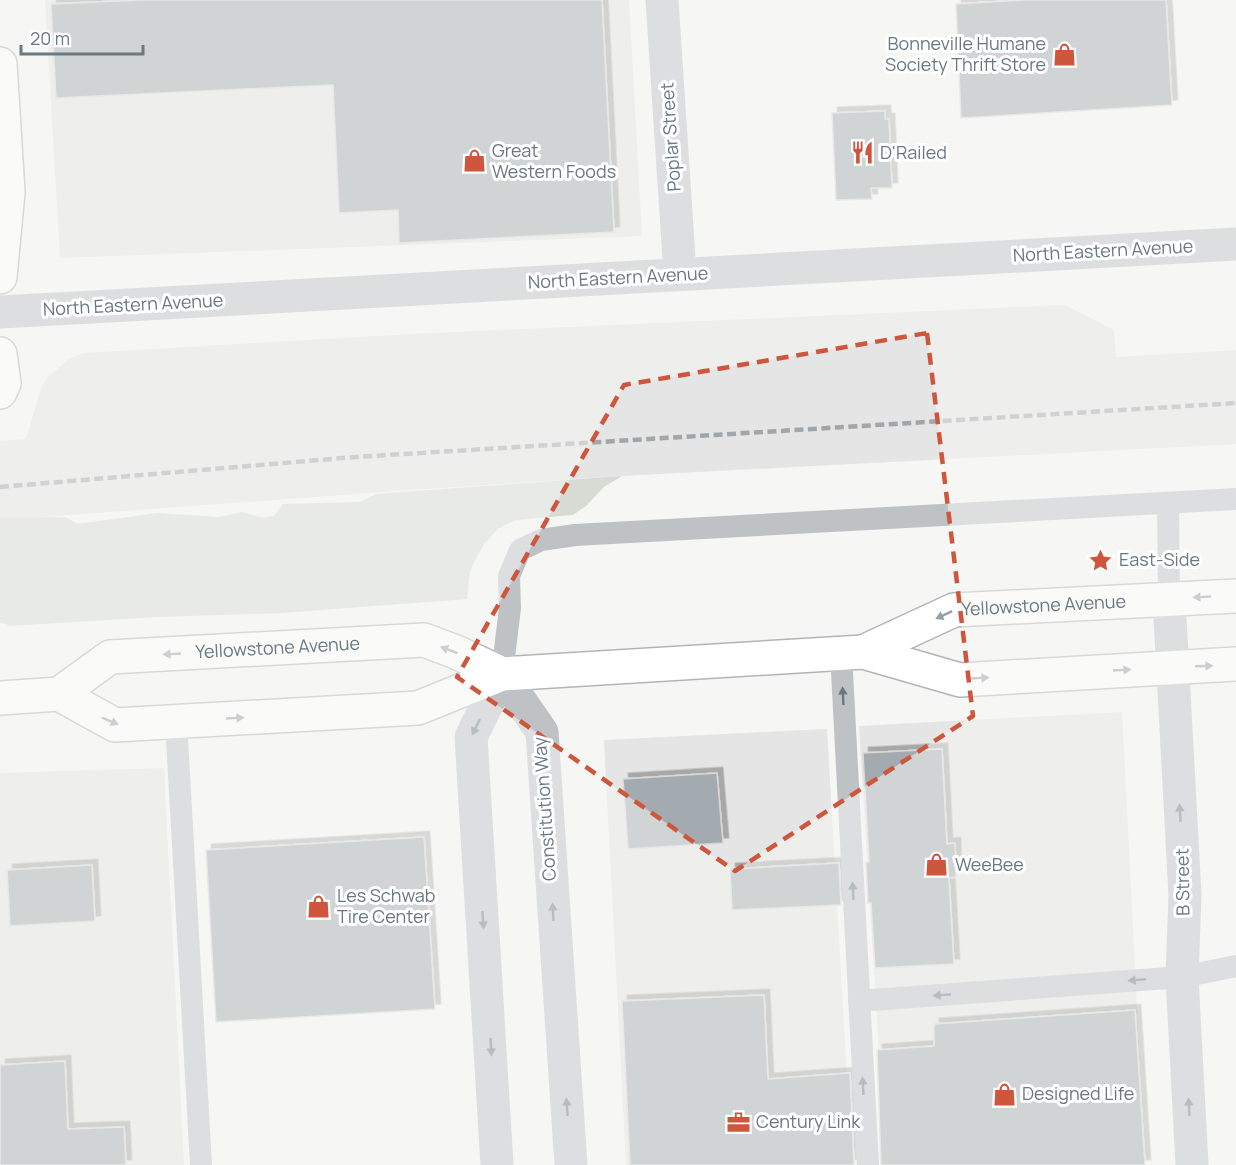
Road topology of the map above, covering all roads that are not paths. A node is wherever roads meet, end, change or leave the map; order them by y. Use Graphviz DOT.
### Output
graph roads {
  1 [pos="662,0"];
  2 [pos="0,64"];
  3 [pos="1236,244"];
  4 [pos="680,274"];
  5 [pos="0,277"];
  6 [pos="0,312"];
  7 [pos="0,354"];
  8 [pos="0,392"];
  9 [pos="1236,499"];
  10 [pos="1168,503"];
  11 [pos="1236,596"];
  12 [pos="1169,599"];
  13 [pos="852,653"];
  14 [pos="1236,664"];
  15 [pos="1172,667"];
  16 [pos="502,674"];
  17 [pos="59,694"];
  18 [pos="0,698"];
  19 [pos="176,721"];
  20 [pos="1236,966"];
  21 [pos="1182,977"];
  22 [pos="859,1001"];
  23 [pos="201,1165"];
  24 [pos="497,1165"];
  25 [pos="571,1165"];
  26 [pos="868,1165"];
  27 [pos="1192,1165"];
  1 -- 4 [label="street, Poplar Street"];
  2 -- 5 [label="main road"];
  3 -- 4 [label="street, North Eastern Avenue"];
  4 -- 6 [label="street, North Eastern Avenue"];
  7 -- 8 [label="main road"];
  9 -- 10 [label="lane"];
  10 -- 12 [label="lane"];
  10 -- 16 [label="lane"];
  11 -- 12 [label="main road, Yellowstone Avenue, one-way"];
  12 -- 13 [label="main road, Yellowstone Avenue, one-way"];
  12 -- 15 [label="street, B Street"];
  13 -- 15 [label="main road, Yellowstone Avenue, one-way"];
  13 -- 16 [label="main road, Yellowstone Avenue"];
  22 -- 13 [label="lane, one-way"];
  15 -- 14 [label="main road, Yellowstone Avenue, one-way"];
  21 -- 15 [label="street, B Street, one-way"];
  16 -- 17 [label="main road, Yellowstone Avenue, one-way"];
  19 -- 16 [label="main road, Yellowstone Avenue, one-way"];
  16 -- 24 [label="street, one-way"];
  25 -- 16 [label="street, Constitution Way, one-way"];
  17 -- 18 [label="main road"];
  17 -- 19 [label="main road, Yellowstone Avenue, one-way"];
  19 -- 23 [label="lane"];
  20 -- 21 [label="lane"];
  21 -- 22 [label="lane, one-way"];
  27 -- 21 [label="street, B Street, one-way"];
  26 -- 22 [label="lane, one-way"];
}
